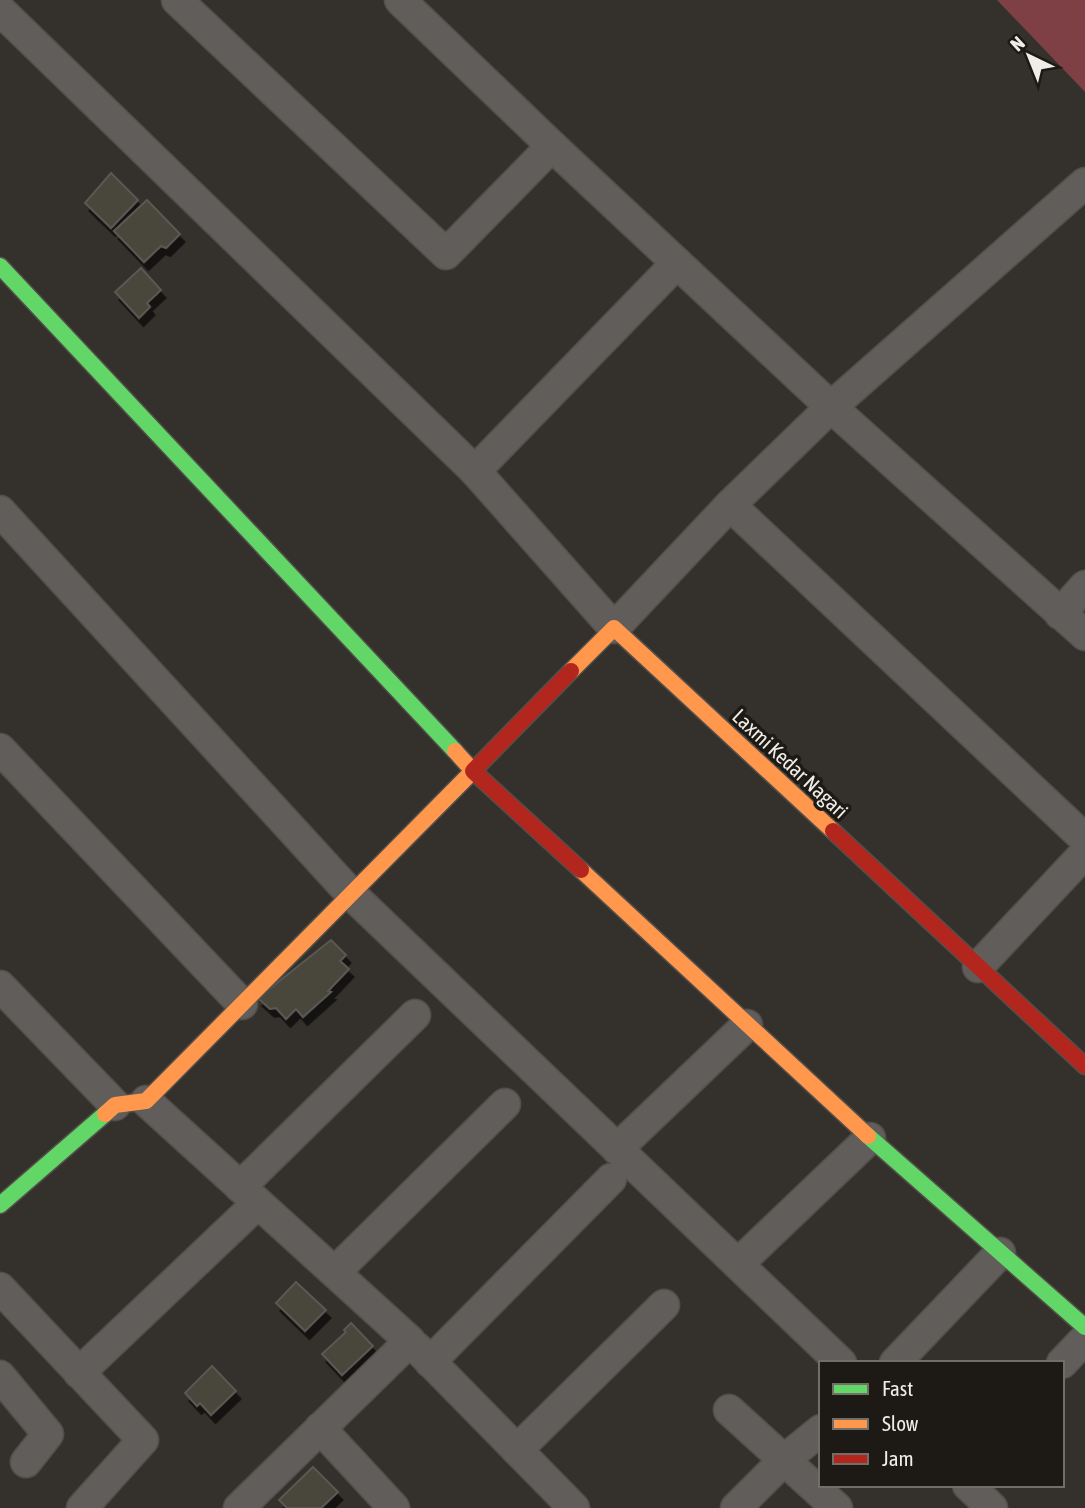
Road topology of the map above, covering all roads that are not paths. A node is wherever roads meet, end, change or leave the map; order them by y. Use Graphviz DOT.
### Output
graph roads {
  1 [pos="177,0"];
  2 [pos="400,0"];
  3 [pos="0,10"];
  4 [pos="552,146"];
  5 [pos="1085,183"];
  6 [pos="677,263"];
  7 [pos="0,266"];
  8 [pos="831,407"];
  9 [pos="475,471"];
  10 [pos="730,505"];
  11 [pos="0,511"];
  12 [pos="1085,586"];
  13 [pos="1059,614"];
  14 [pos="614,628"];
  15 [pos="1085,635"];
  16 [pos="0,749"];
  17 [pos="472,771"];
  18 [pos="1085,839"];
  19 [pos="1085,853"];
  20 [pos="351,894"];
  21 [pos="978,967"];
  22 [pos="0,986"];
  23 [pos="242,1004"];
  24 [pos="415,1015"];
  25 [pos="747,1025"];
  26 [pos="1085,1066"];
  27 [pos="146,1101"];
  28 [pos="505,1104"];
  29 [pos="115,1105"];
  30 [pos="870,1138"];
  31 [pos="617,1149"];
  32 [pos="611,1180"];
  33 [pos="249,1195"];
  34 [pos="0,1205"];
  35 [pos="1000,1253"];
  36 [pos="738,1264"];
  37 [pos="335,1272"];
  38 [pos="0,1288"];
  39 [pos="664,1305"];
  40 [pos="1085,1327"];
  41 [pos="1085,1339"];
  42 [pos="420,1351"];
  43 [pos="839,1361"];
  44 [pos="897,1361"];
  45 [pos="1064,1361"];
  46 [pos="79,1373"];
  47 [pos="0,1376"];
  48 [pos="729,1410"];
  49 [pos="320,1428"];
  50 [pos="819,1432"];
  51 [pos="517,1450"];
  52 [pos="784,1460"];
  53 [pos="26,1462"];
  54 [pos="970,1487"];
  55 [pos="82,1508"];
  56 [pos="239,1508"];
  57 [pos="394,1508"];
  58 [pos="574,1508"];
  59 [pos="736,1508"];
  60 [pos="837,1508"];
  61 [pos="992,1508"];
  1 -- 4 [label="street"];
  2 -- 4 [label="street"];
  3 -- 9 [label="street"];
  4 -- 6 [label="street"];
  5 -- 8 [label="street"];
  6 -- 8 [label="street"];
  6 -- 9 [label="street"];
  7 -- 17 [label="street"];
  8 -- 10 [label="street"];
  8 -- 13 [label="street"];
  9 -- 14 [label="street"];
  10 -- 14 [label="street"];
  10 -- 18 [label="street"];
  11 -- 20 [label="street"];
  12 -- 13 [label="street"];
  13 -- 15 [label="street"];
  14 -- 17 [label="street"];
  14 -- 21 [label="street, Laxmi Kedar Nagari"];
  16 -- 23 [label="street"];
  17 -- 20 [label="street"];
  17 -- 25 [label="street"];
  19 -- 21 [label="street"];
  20 -- 23 [label="street"];
  20 -- 31 [label="street"];
  21 -- 26 [label="street, Laxmi Kedar Nagari"];
  22 -- 29 [label="street"];
  23 -- 27 [label="street"];
  24 -- 33 [label="street"];
  25 -- 30 [label="street"];
  25 -- 31 [label="street"];
  27 -- 29 [label="street"];
  27 -- 33 [label="street"];
  28 -- 37 [label="street"];
  29 -- 34 [label="street"];
  30 -- 35 [label="street"];
  30 -- 36 [label="street"];
  31 -- 36 [label="street"];
  32 -- 42 [label="street"];
  33 -- 37 [label="street"];
  33 -- 46 [label="street"];
  35 -- 40 [label="street"];
  35 -- 44 [label="street"];
  36 -- 43 [label="street"];
  37 -- 42 [label="street"];
  38 -- 46 [label="street"];
  39 -- 51 [label="street"];
  41 -- 45 [label="street"];
  42 -- 49 [label="street"];
  42 -- 51 [label="street"];
  46 -- 55 [label="street"];
  47 -- 53 [label="street"];
  48 -- 52 [label="street"];
  49 -- 56 [label="street"];
  49 -- 57 [label="street"];
  50 -- 52 [label="street"];
  51 -- 58 [label="street"];
  52 -- 59 [label="street"];
  52 -- 60 [label="street"];
  54 -- 61 [label="street"];
}
